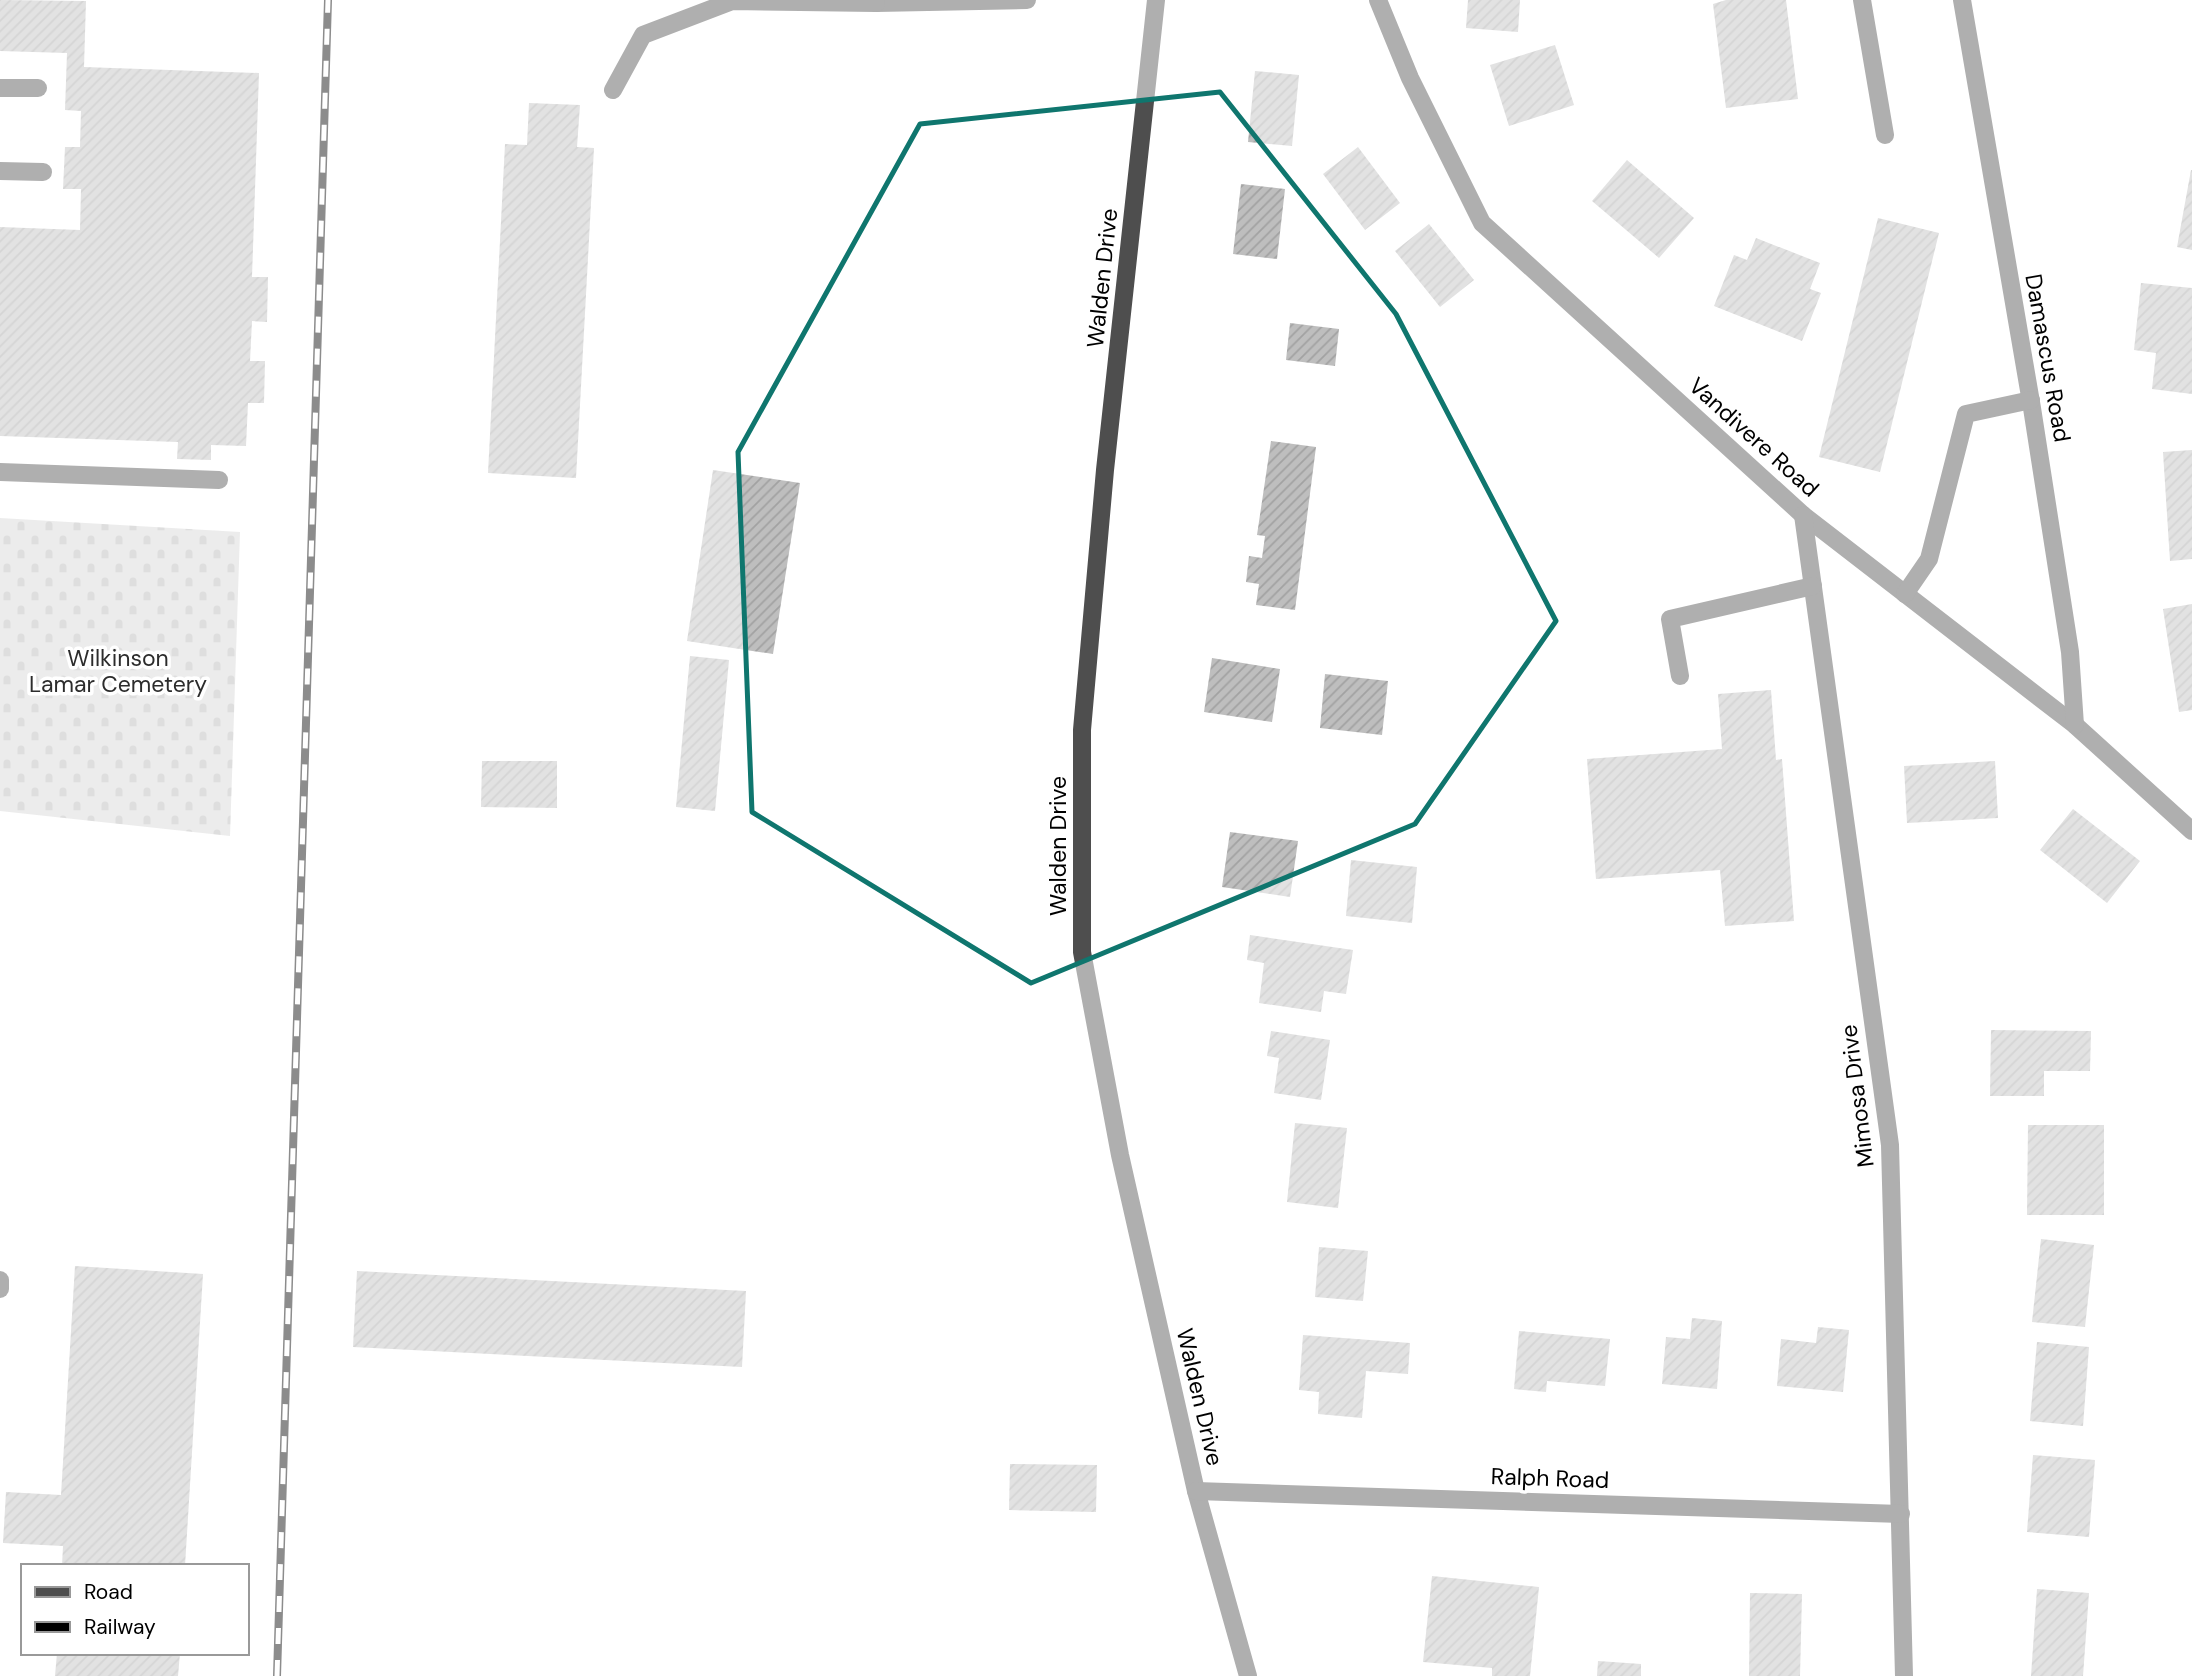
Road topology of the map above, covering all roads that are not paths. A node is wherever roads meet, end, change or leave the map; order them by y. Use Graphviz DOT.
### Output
graph roads {
  1 [pos="1027,0"];
  2 [pos="1156,0"];
  3 [pos="1378,0"];
  4 [pos="1862,0"];
  5 [pos="1962,0"];
  6 [pos="876,1"];
  7 [pos="0,88"];
  8 [pos="38,88"];
  9 [pos="613,90"];
  10 [pos="1885,135"];
  11 [pos="0,171"];
  12 [pos="43,172"];
  13 [pos="2031,400"];
  14 [pos="0,472"];
  15 [pos="219,480"];
  16 [pos="1803,515"];
  17 [pos="1813,586"];
  18 [pos="1905,594"];
  19 [pos="1680,676"];
  20 [pos="2075,725"];
  21 [pos="2192,831"];
  22 [pos="0,1280"];
  23 [pos="0,1289"];
  24 [pos="1196,1491"];
  25 [pos="1901,1514"];
  26 [pos="1248,1676"];
  27 [pos="1904,1676"];
  1 -- 6 [label="street"];
  2 -- 24 [label="street, Walden Drive"];
  3 -- 16 [label="street, Vandivere Road"];
  4 -- 10 [label="street"];
  5 -- 13 [label="street, Damascus Road"];
  6 -- 9 [label="street"];
  7 -- 8 [label="street"];
  11 -- 12 [label="street"];
  13 -- 18 [label="street"];
  13 -- 20 [label="street, Damascus Road"];
  14 -- 15 [label="street"];
  16 -- 17 [label="street, Mimosa Drive"];
  16 -- 18 [label="street, Vandivere Road"];
  17 -- 19 [label="street"];
  17 -- 25 [label="street, Mimosa Drive"];
  18 -- 20 [label="street, Vandivere Road"];
  20 -- 21 [label="street, Vandivere Road"];
  22 -- 23 [label="street"];
  24 -- 25 [label="street, Ralph Road"];
  24 -- 26 [label="street, Walden Drive"];
  25 -- 27 [label="street, Mimosa Drive"];
}
